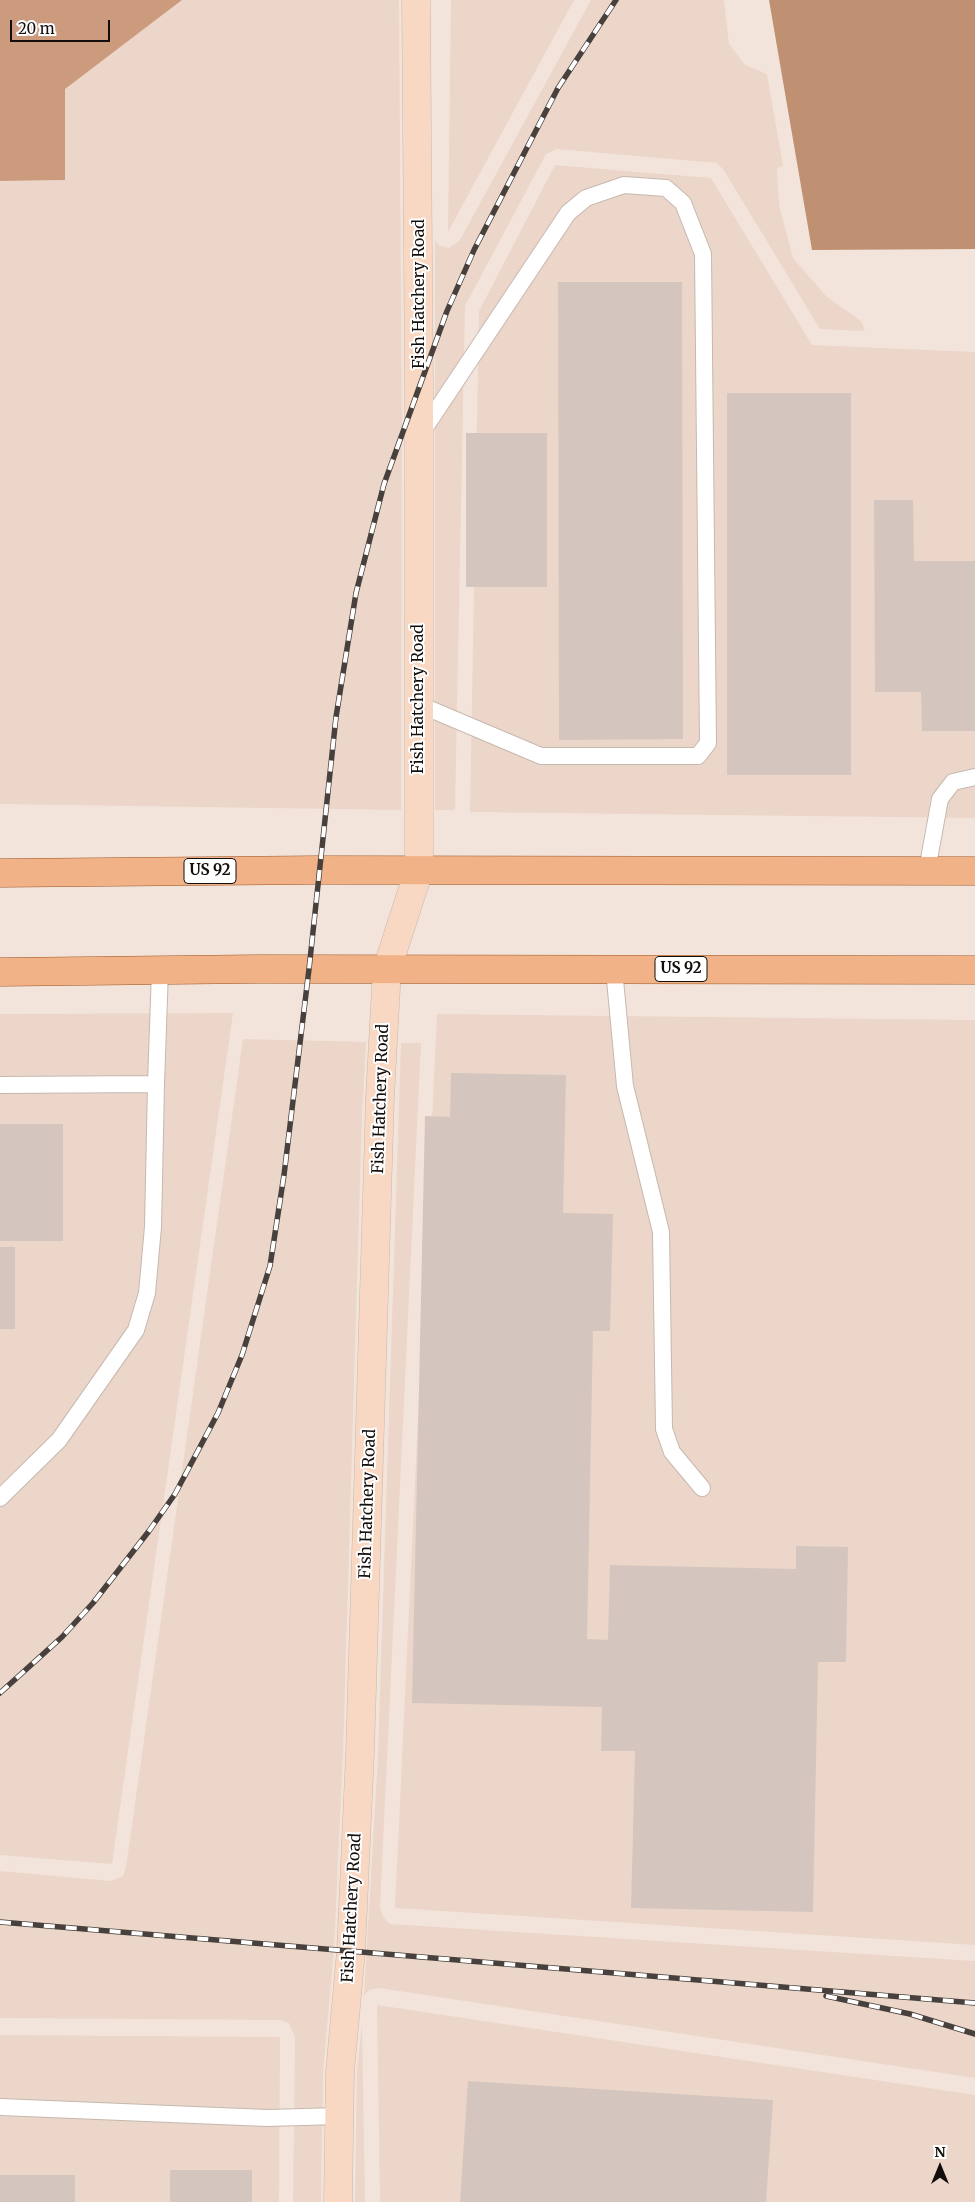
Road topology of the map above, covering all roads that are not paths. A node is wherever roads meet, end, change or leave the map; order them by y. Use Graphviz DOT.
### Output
graph roads {
  1 [pos="416,0"];
  2 [pos="419,437"];
  3 [pos="418,704"];
  4 [pos="975,777"];
  5 [pos="419,870"];
  6 [pos="927,870"];
  7 [pos="975,871"];
  8 [pos="0,873"];
  9 [pos="387,969"];
  10 [pos="614,969"];
  11 [pos="160,970"];
  12 [pos="975,970"];
  13 [pos="0,972"];
  14 [pos="0,1084"];
  15 [pos="156,1084"];
  16 [pos="702,1488"];
  17 [pos="0,1498"];
  18 [pos="1,2107"];
  19 [pos="340,2116"];
  20 [pos="338,2202"];
  1 -- 2 [label="street, Fish Hatchery Road"];
  2 -- 3 [label="street, Fish Hatchery Road"];
  2 -- 3 [label="lane"];
  3 -- 5 [label="street, Fish Hatchery Road"];
  4 -- 6 [label="lane"];
  5 -- 6 [label="main road, US 92"];
  5 -- 8 [label="main road, US 92"];
  5 -- 9 [label="street, Fish Hatchery Road"];
  6 -- 7 [label="main road, US 92"];
  9 -- 10 [label="main road, US 92"];
  9 -- 11 [label="main road, US 92"];
  9 -- 19 [label="street, Fish Hatchery Road"];
  10 -- 12 [label="main road, US 92"];
  10 -- 16 [label="lane"];
  11 -- 13 [label="main road, US 92"];
  11 -- 15 [label="lane"];
  14 -- 15 [label="lane"];
  15 -- 17 [label="lane"];
  18 -- 19 [label="lane"];
  19 -- 20 [label="street, Fish Hatchery Road"];
}
